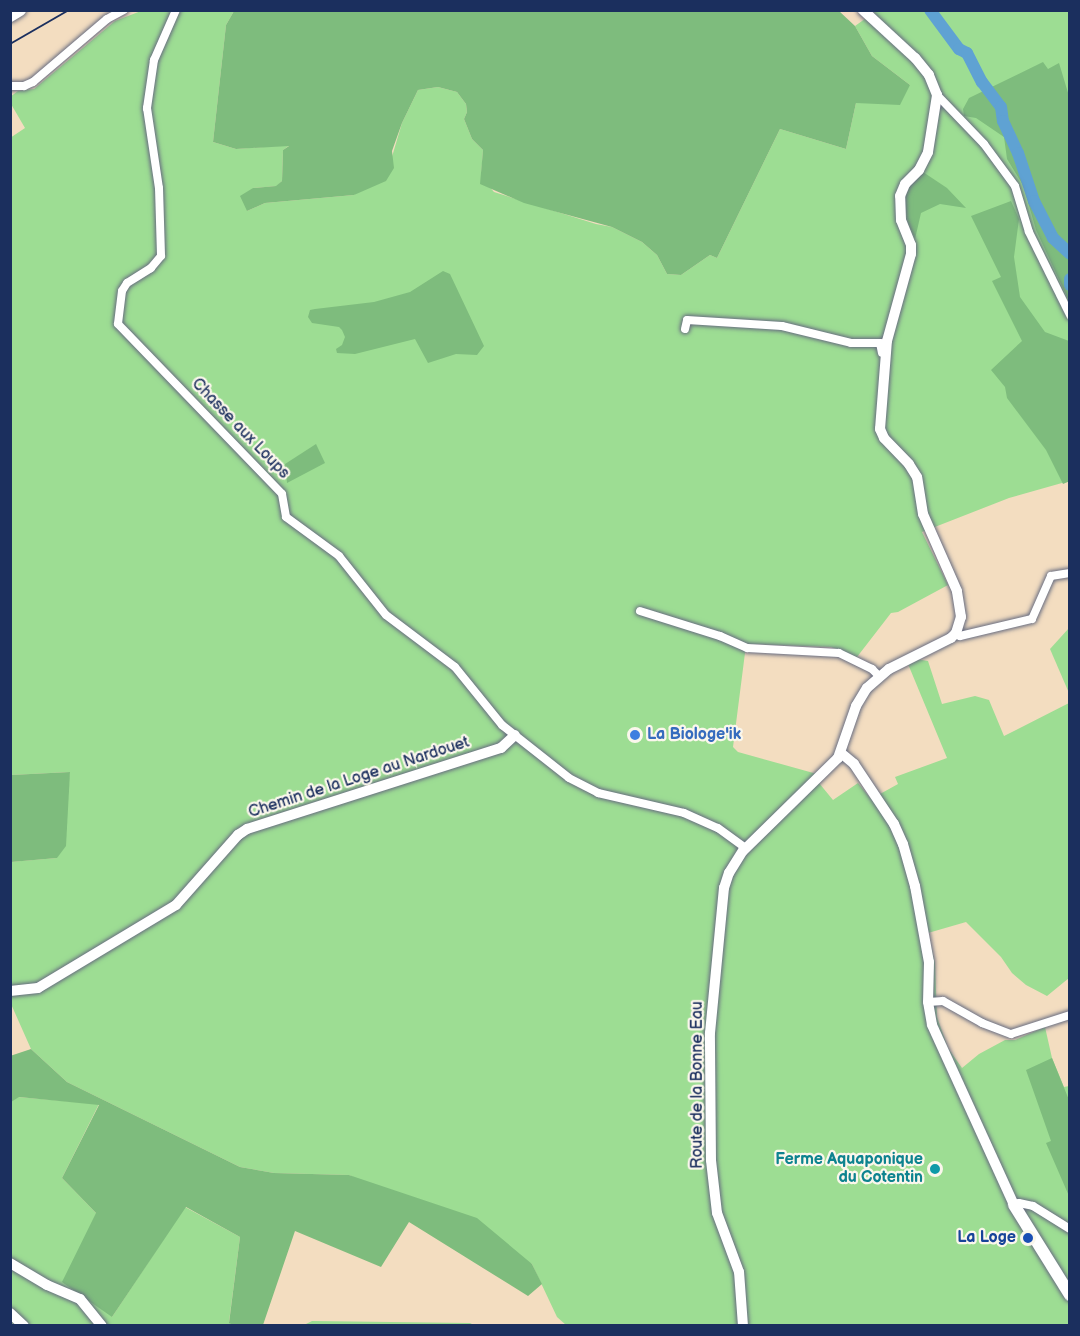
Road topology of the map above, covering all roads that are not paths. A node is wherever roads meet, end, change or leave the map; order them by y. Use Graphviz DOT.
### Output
graph roads {
  1 [pos="20,10"];
  2 [pos="124,10"];
  3 [pos="176,10"];
  4 [pos="863,10"];
  5 [pos="10,16"];
  6 [pos="10,86"];
  7 [pos="937,95"];
  8 [pos="1070,315"];
  9 [pos="686,329"];
  10 [pos="884,364"];
  11 [pos="1070,573"];
  12 [pos="639,611"];
  13 [pos="956,633"];
  14 [pos="879,676"];
  15 [pos="515,735"];
  16 [pos="841,753"];
  17 [pos="747,848"];
  18 [pos="10,992"];
  19 [pos="928,1002"];
  20 [pos="1070,1015"];
  21 [pos="1014,1205"];
  22 [pos="1070,1229"];
  23 [pos="10,1263"];
  24 [pos="1070,1295"];
  25 [pos="10,1313"];
  26 [pos="24,1326"];
  27 [pos="102,1326"];
  28 [pos="743,1326"];
  1 -- 5 [label="main road"];
  2 -- 6 [label="street"];
  3 -- 15 [label="street, Chasse aux Loups"];
  4 -- 7 [label="street"];
  7 -- 8 [label="street"];
  7 -- 10 [label="street"];
  9 -- 10 [label="street"];
  10 -- 13 [label="street"];
  11 -- 13 [label="street"];
  12 -- 14 [label="street"];
  13 -- 14 [label="street"];
  14 -- 16 [label="street"];
  15 -- 17 [label="street, Chasse aux Loups"];
  15 -- 18 [label="street, Chemin de la Loge au Nardouet"];
  16 -- 17 [label="street, Route de la Bonne Eau"];
  16 -- 19 [label="street"];
  17 -- 28 [label="street, Route de la Bonne Eau"];
  19 -- 20 [label="street"];
  19 -- 21 [label="street"];
  21 -- 22 [label="street"];
  21 -- 24 [label="main road"];
  23 -- 27 [label="street"];
  25 -- 26 [label="street"];
}
